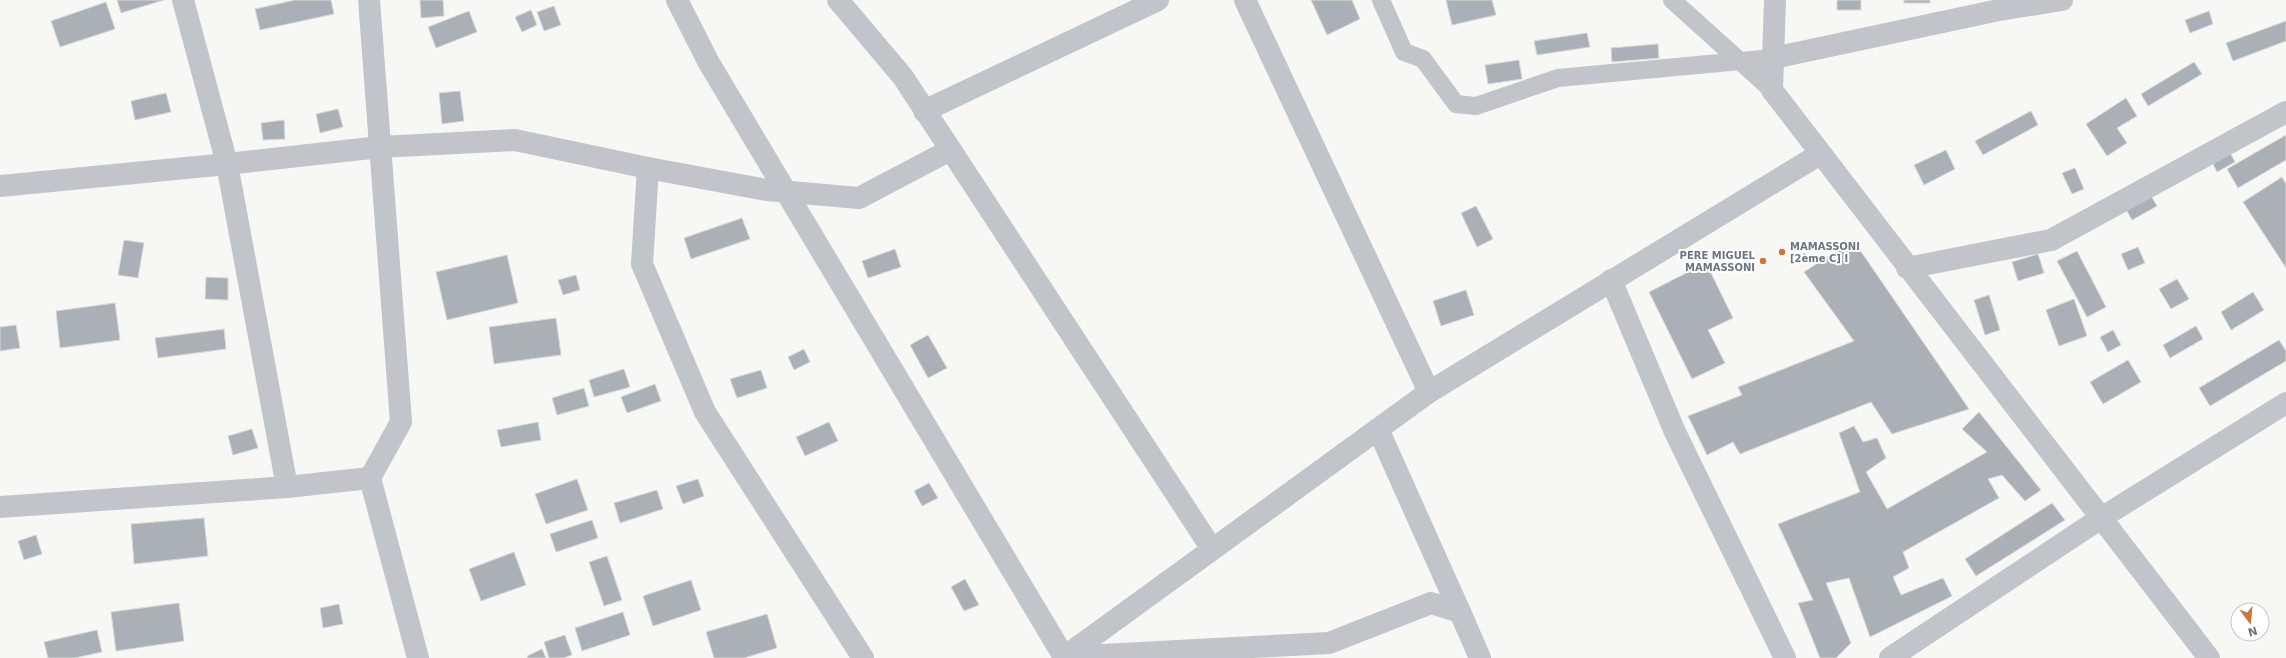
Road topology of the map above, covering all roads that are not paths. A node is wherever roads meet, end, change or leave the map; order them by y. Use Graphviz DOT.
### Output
graph roads {
  1 [pos="183,0"];
  2 [pos="369,0"];
  3 [pos="677,0"];
  4 [pos="838,0"];
  5 [pos="1158,0"];
  6 [pos="1245,0"];
  7 [pos="1381,0"];
  8 [pos="1672,0"];
  9 [pos="1775,0"];
  10 [pos="2062,0"];
  11 [pos="1773,58"];
  12 [pos="1740,61"];
  13 [pos="1772,90"];
  14 [pos="924,111"];
  15 [pos="2286,112"];
  16 [pos="380,147"];
  17 [pos="950,150"];
  18 [pos="1820,154"];
  19 [pos="227,164"];
  20 [pos="648,168"];
  21 [pos="0,186"];
  22 [pos="786,192"];
  23 [pos="1907,268"];
  24 [pos="1612,280"];
  25 [pos="1428,392"];
  26 [pos="2286,403"];
  27 [pos="1378,429"];
  28 [pos="370,478"];
  29 [pos="287,487"];
  30 [pos="0,507"];
  31 [pos="2101,518"];
  32 [pos="1212,549"];
  33 [pos="1460,612"];
  34 [pos="418,658"];
  35 [pos="864,658"];
  36 [pos="1064,658"];
  37 [pos="1480,658"];
  38 [pos="1785,658"];
  39 [pos="1890,658"];
  40 [pos="2209,658"];
  1 -- 19 [label="street"];
  2 -- 16 [label="street"];
  3 -- 22 [label="street"];
  4 -- 14 [label="street"];
  5 -- 14 [label="street"];
  6 -- 25 [label="street"];
  7 -- 12 [label="lane"];
  8 -- 12 [label="lane"];
  9 -- 11 [label="street"];
  10 -- 11 [label="street"];
  11 -- 12 [label="lane"];
  11 -- 13 [label="street"];
  12 -- 13 [label="lane"];
  13 -- 18 [label="street"];
  14 -- 17 [label="street"];
  15 -- 23 [label="street"];
  16 -- 19 [label="street"];
  16 -- 20 [label="street"];
  16 -- 28 [label="street"];
  17 -- 22 [label="street"];
  17 -- 32 [label="street"];
  18 -- 23 [label="street"];
  18 -- 24 [label="street"];
  19 -- 21 [label="street"];
  19 -- 29 [label="street"];
  20 -- 22 [label="street"];
  20 -- 35 [label="street"];
  22 -- 36 [label="street"];
  23 -- 31 [label="street"];
  24 -- 25 [label="street"];
  24 -- 38 [label="street"];
  25 -- 27 [label="street"];
  26 -- 31 [label="street"];
  27 -- 32 [label="street"];
  27 -- 33 [label="street"];
  28 -- 29 [label="street"];
  28 -- 34 [label="street"];
  29 -- 30 [label="street"];
  31 -- 39 [label="street"];
  31 -- 40 [label="street"];
  32 -- 36 [label="street"];
  33 -- 36 [label="street"];
  33 -- 37 [label="street"];
}
